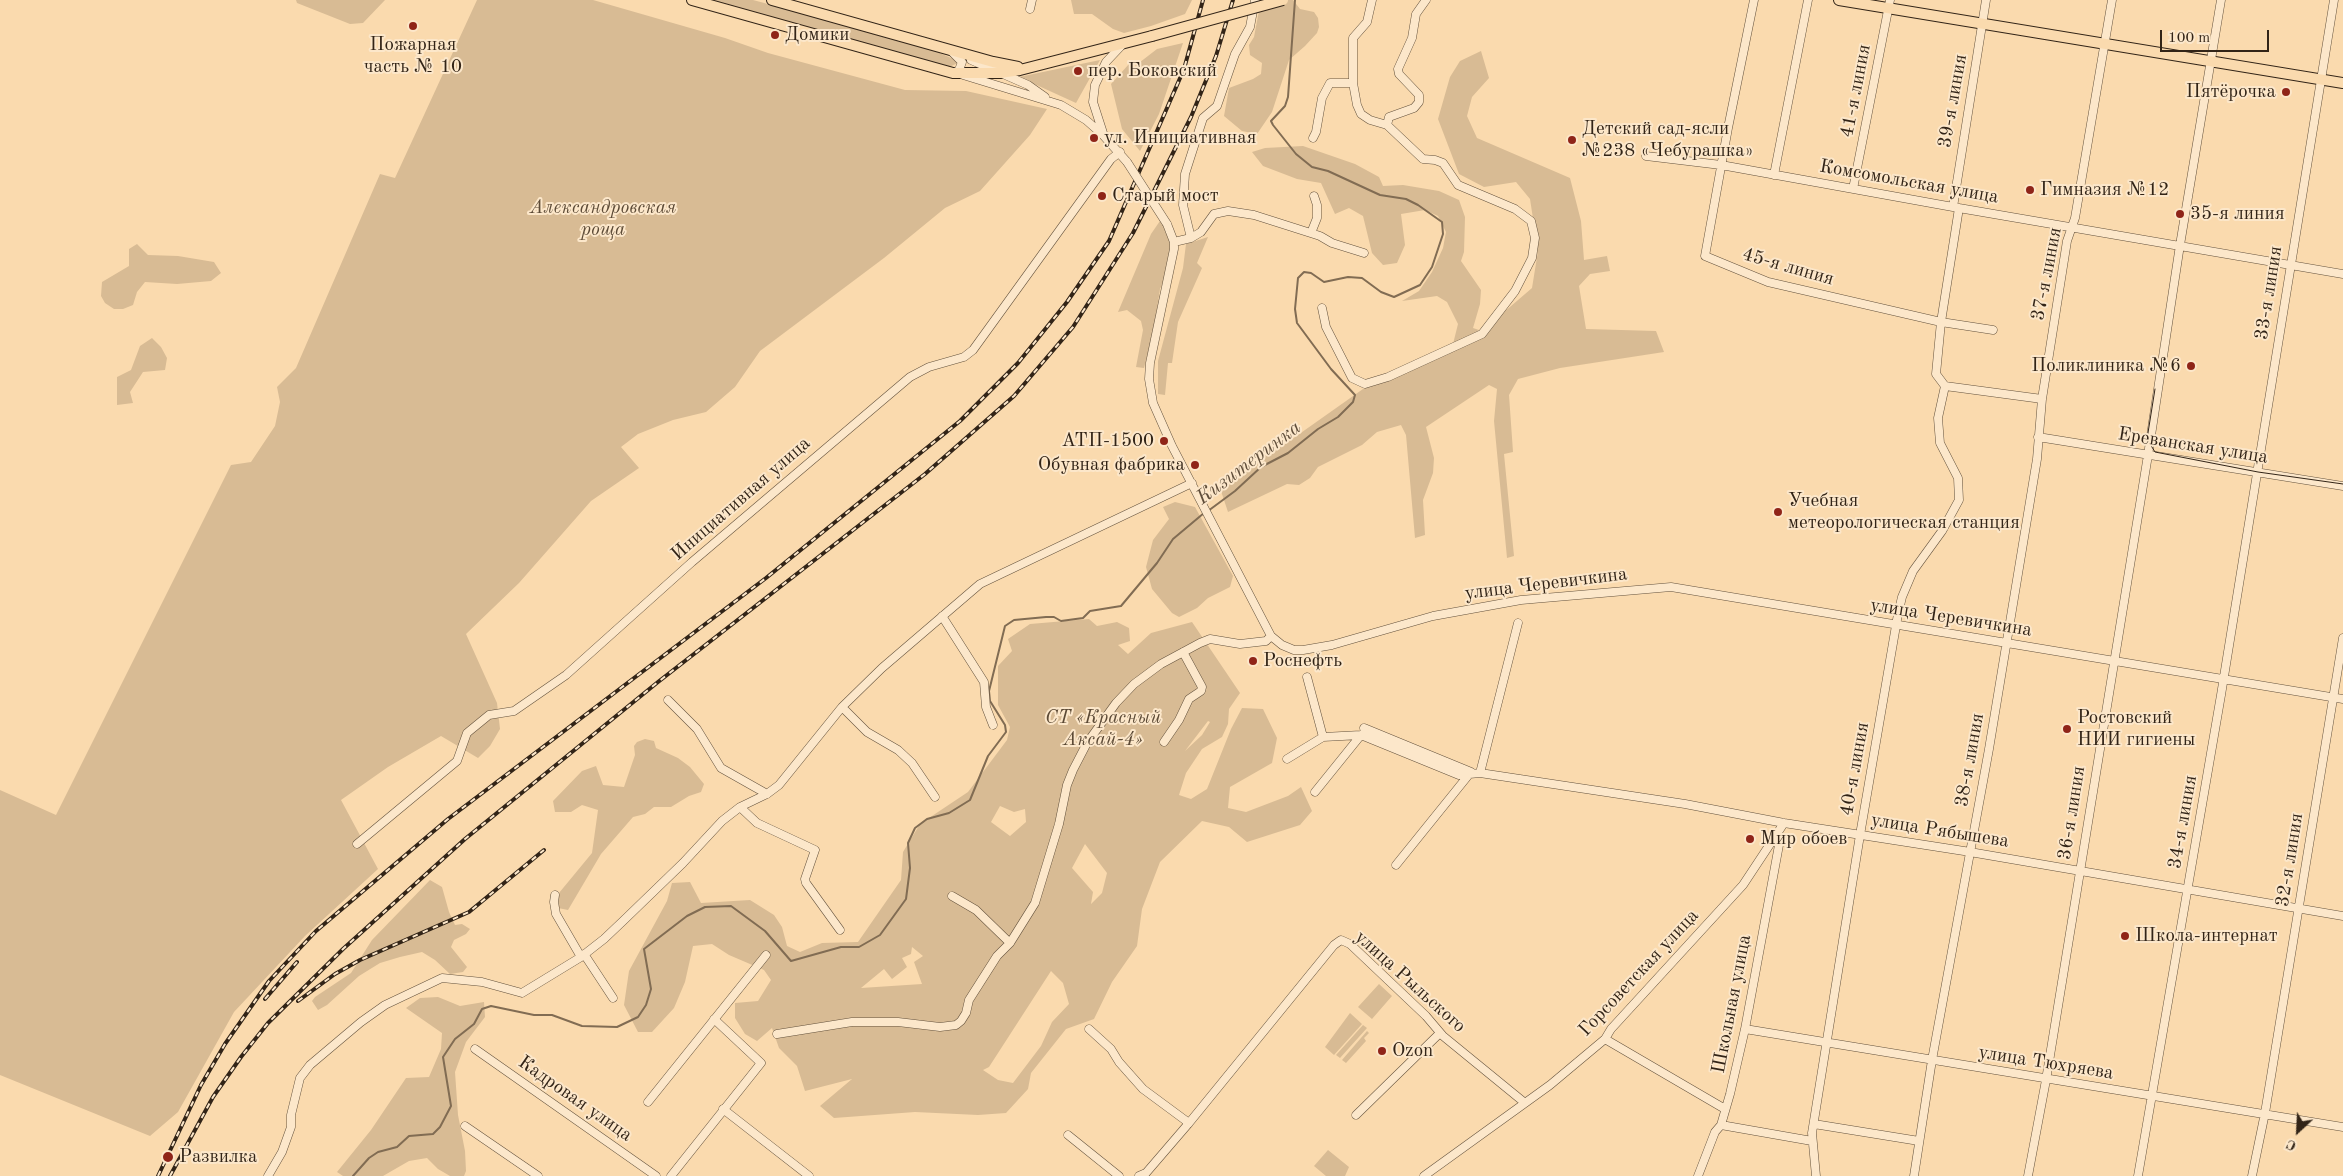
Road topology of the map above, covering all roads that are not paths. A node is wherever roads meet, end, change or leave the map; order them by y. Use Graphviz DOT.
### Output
graph roads {
  1 [pos="692,0"];
  2 [pos="772,0"];
  3 [pos="1032,0"];
  4 [pos="1255,0"];
  5 [pos="1283,0"];
  6 [pos="1372,0"];
  7 [pos="1426,0"];
  8 [pos="1754,0"];
  9 [pos="1808,0"];
  10 [pos="1839,0"];
  11 [pos="1986,0"];
  12 [pos="2112,0"];
  13 [pos="2221,0"];
  14 [pos="2334,0"];
  15 [pos="1890,4"];
  16 [pos="1030,9"];
  17 [pos="1983,25"];
  18 [pos="2104,44"];
  19 [pos="1122,45"];
  20 [pos="947,49"];
  21 [pos="2211,61"];
  22 [pos="1028,68"];
  23 [pos="1000,72"];
  24 [pos="953,73"];
  25 [pos="2321,79"];
  26 [pos="2343,82"];
  27 [pos="1353,83"];
  28 [pos="1051,101"];
  29 [pos="1387,125"];
  30 [pos="1103,135"];
  31 [pos="1313,138"];
  32 [pos="1120,152"];
  33 [pos="1646,156"];
  34 [pos="1721,165"];
  35 [pos="1774,175"];
  36 [pos="1853,189"];
  37 [pos="1314,196"];
  38 [pos="1956,208"];
  39 [pos="2072,227"];
  40 [pos="1311,233"];
  41 [pos="1190,238"];
  42 [pos="1174,242"];
  43 [pos="2180,245"];
  44 [pos="1364,253"];
  45 [pos="2290,266"];
  46 [pos="2343,274"];
  47 [pos="1322,308"];
  48 [pos="1941,322"];
  49 [pos="1993,330"];
  50 [pos="1945,386"];
  51 [pos="2042,399"];
  52 [pos="2038,437"];
  53 [pos="2148,455"];
  54 [pos="2258,473"];
  55 [pos="1192,483"];
  56 [pos="2343,486"];
  57 [pos="942,616"];
  58 [pos="1518,623"];
  59 [pos="1896,625"];
  60 [pos="1271,636"];
  61 [pos="2343,638"];
  62 [pos="2005,643"];
  63 [pos="1183,652"];
  64 [pos="2114,661"];
  65 [pos="1306,676"];
  66 [pos="2224,679"];
  67 [pos="2333,698"];
  68 [pos="2343,699"];
  69 [pos="668,700"];
  70 [pos="842,708"];
  71 [pos="994,725"];
  72 [pos="1362,732"];
  73 [pos="1323,737"];
  74 [pos="1164,742"];
  75 [pos="1287,759"];
  76 [pos="1471,772"];
  77 [pos="1480,773"];
  78 [pos="1315,792"];
  79 [pos="767,794"];
  80 [pos="934,797"];
  81 [pos="740,807"];
  82 [pos="1784,823"];
  83 [pos="1776,833"];
  84 [pos="1860,835"];
  85 [pos="358,844"];
  86 [pos="1970,852"];
  87 [pos="1396,864"];
  88 [pos="2079,870"];
  89 [pos="2187,889"];
  90 [pos="555,895"];
  91 [pos="952,896"];
  92 [pos="2298,908"];
  93 [pos="2343,916"];
  94 [pos="840,930"];
  95 [pos="1010,943"];
  96 [pos="766,955"];
  97 [pos="582,956"];
  98 [pos="613,998"];
  99 [pos="714,1020"];
  100 [pos="1089,1029"];
  101 [pos="1745,1029"];
  102 [pos="1440,1033"];
  103 [pos="777,1034"];
  104 [pos="1605,1039"];
  105 [pos="1826,1042"];
  106 [pos="475,1048"];
  107 [pos="1932,1060"];
  108 [pos="2046,1080"];
  109 [pos="2152,1097"];
  110 [pos="648,1102"];
  111 [pos="1525,1103"];
  112 [pos="724,1109"];
  113 [pos="1725,1109"];
  114 [pos="2265,1114"];
  115 [pos="1356,1115"];
  116 [pos="1189,1123"];
  117 [pos="1814,1124"];
  118 [pos="1721,1125"];
  119 [pos="465,1126"];
  120 [pos="2343,1128"];
  121 [pos="1068,1135"];
  122 [pos="1812,1141"];
  123 [pos="1919,1141"];
  124 [pos="268,1176"];
  125 [pos="538,1176"];
  126 [pos="656,1176"];
  127 [pos="671,1176"];
  128 [pos="809,1176"];
  129 [pos="1120,1176"];
  130 [pos="1140,1176"];
  131 [pos="1424,1176"];
  132 [pos="1698,1176"];
  133 [pos="1816,1176"];
  134 [pos="1914,1176"];
  135 [pos="2028,1176"];
  136 [pos="2138,1176"];
  137 [pos="2252,1176"];
  1 -- 24 [label="main road"];
  2 -- 20 [label="main road"];
  3 -- 16 [label="street"];
  4 -- 41 [label="street"];
  5 -- 19 [label="main road, bridge"];
  6 -- 27 [label="street"];
  7 -- 29 [label="street"];
  8 -- 34 [label="street, 45-я линия"];
  9 -- 35 [label="street"];
  10 -- 15 [label="main road"];
  11 -- 17 [label="street, 39-я линия"];
  12 -- 18 [label="street, 37-я линия"];
  13 -- 21 [label="street"];
  14 -- 25 [label="street, 33-я линия"];
  15 -- 17 [label="main road"];
  15 -- 36 [label="street, 41-я линия"];
  17 -- 18 [label="main road"];
  17 -- 38 [label="street, 39-я линия"];
  18 -- 21 [label="main road"];
  18 -- 39 [label="street, 37-я линия"];
  19 -- 22 [label="main road"];
  19 -- 30 [label="street"];
  20 -- 22 [label="main road"];
  20 -- 23 [label="street"];
  20 -- 24 [label="street"];
  21 -- 25 [label="main road"];
  21 -- 43 [label="street"];
  22 -- 23 [label="main road"];
  23 -- 24 [label="main road"];
  23 -- 28 [label="street"];
  24 -- 28 [label="street"];
  25 -- 26 [label="main road"];
  25 -- 45 [label="street, 33-я линия"];
  27 -- 29 [label="street"];
  27 -- 31 [label="street"];
  28 -- 30 [label="street"];
  29 -- 47 [label="street"];
  30 -- 32 [label="street"];
  32 -- 42 [label="street, bridge"];
  32 -- 85 [label="street, Инициативная улица"];
  33 -- 34 [label="street, Комсомольская улица"];
  34 -- 35 [label="street, Комсомольская улица"];
  34 -- 48 [label="street, 45-я линия"];
  35 -- 36 [label="street, Комсомольская улица"];
  36 -- 38 [label="street, Комсомольская улица"];
  37 -- 40 [label="street"];
  38 -- 39 [label="street, Комсомольская улица"];
  38 -- 48 [label="street, 39-я линия"];
  39 -- 43 [label="street, Комсомольская улица"];
  39 -- 51 [label="street, 37-я линия"];
  40 -- 41 [label="street"];
  40 -- 44 [label="street"];
  41 -- 42 [label="street"];
  42 -- 55 [label="street"];
  43 -- 45 [label="street, Комсомольская улица"];
  43 -- 53 [label="street"];
  45 -- 46 [label="street, Комсомольская улица"];
  45 -- 54 [label="street, 33-я линия"];
  48 -- 49 [label="street"];
  48 -- 50 [label="street, 39-я линия"];
  50 -- 51 [label="street"];
  50 -- 59 [label="street, 40-я линия"];
  51 -- 52 [label="street, 37-я линия"];
  52 -- 53 [label="street, Ереванская улица"];
  52 -- 62 [label="street, 38-я линия"];
  53 -- 54 [label="street, Ереванская улица"];
  53 -- 64 [label="street, 36-я линия"];
  54 -- 56 [label="street, Ереванская улица"];
  54 -- 66 [label="street, 34-я линия"];
  55 -- 57 [label="street"];
  55 -- 60 [label="street"];
  57 -- 70 [label="street"];
  57 -- 71 [label="street"];
  58 -- 77 [label="street"];
  59 -- 60 [label="street, улица Черевичкина"];
  59 -- 62 [label="street, улица Черевичкина"];
  59 -- 84 [label="street, 40-я линия"];
  60 -- 63 [label="street"];
  61 -- 67 [label="street, 32-я линия"];
  62 -- 64 [label="street, улица Черевичкина"];
  62 -- 86 [label="street, 38-я линия"];
  63 -- 74 [label="street"];
  63 -- 95 [label="street"];
  64 -- 66 [label="street, улица Черевичкина"];
  64 -- 88 [label="street, 36-я линия"];
  65 -- 73 [label="street"];
  66 -- 67 [label="street, улица Черевичкина"];
  66 -- 89 [label="street, 34-я линия"];
  67 -- 68 [label="street, улица Черевичкина"];
  67 -- 92 [label="street, 32-я линия"];
  69 -- 79 [label="street"];
  70 -- 79 [label="street"];
  70 -- 80 [label="street"];
  72 -- 73 [label="street, улица Рябышева"];
  72 -- 76 [label="street, улица Рябышева"];
  72 -- 78 [label="street"];
  73 -- 75 [label="street, улица Рябышева"];
  76 -- 77 [label="street, улица Рябышева"];
  76 -- 87 [label="street"];
  77 -- 82 [label="street, улица Рябышева"];
  79 -- 81 [label="street"];
  81 -- 94 [label="street"];
  81 -- 97 [label="street"];
  82 -- 83 [label="street, Горсоветская улица"];
  82 -- 84 [label="street, улица Рябышева"];
  83 -- 101 [label="street, Школьная улица"];
  83 -- 104 [label="street, Горсоветская улица"];
  84 -- 86 [label="street, улица Рябышева"];
  84 -- 105 [label="street, 40-я линия"];
  86 -- 88 [label="street, улица Рябышева"];
  86 -- 107 [label="street, 38-я линия"];
  88 -- 89 [label="street, улица Рябышева"];
  88 -- 108 [label="street, 36-я линия"];
  89 -- 92 [label="street, улица Рябышева"];
  89 -- 109 [label="street, 34-я линия"];
  90 -- 97 [label="street"];
  91 -- 95 [label="street"];
  92 -- 93 [label="street, улица Рябышева"];
  92 -- 114 [label="street, 32-я линия"];
  95 -- 103 [label="street"];
  96 -- 99 [label="street"];
  97 -- 98 [label="street"];
  97 -- 124 [label="street"];
  99 -- 110 [label="street"];
  99 -- 112 [label="street"];
  100 -- 116 [label="street"];
  101 -- 105 [label="street, улица Тюхряева"];
  101 -- 113 [label="street, Школьная улица"];
  102 -- 111 [label="street, улица Рыльского"];
  102 -- 115 [label="street"];
  102 -- 116 [label="street, улица Рыльского"];
  104 -- 111 [label="street, Горсоветская улица"];
  104 -- 113 [label="street"];
  105 -- 107 [label="street, улица Тюхряева"];
  105 -- 117 [label="street, 40-я линия"];
  106 -- 126 [label="street, Кадровая улица"];
  107 -- 108 [label="street, улица Тюхряева"];
  107 -- 123 [label="street, 38-я линия"];
  108 -- 109 [label="street, улица Тюхряева"];
  108 -- 135 [label="street, 36-я линия"];
  109 -- 114 [label="street, улица Тюхряева"];
  109 -- 136 [label="street, 34-я линия"];
  111 -- 131 [label="street, Горсоветская улица"];
  112 -- 127 [label="street"];
  112 -- 128 [label="street"];
  113 -- 118 [label="street, Школьная улица"];
  114 -- 120 [label="street, улица Тюхряева"];
  114 -- 137 [label="street, 32-я линия"];
  116 -- 130 [label="street, улица Рыльского"];
  117 -- 122 [label="street, 40-я линия"];
  117 -- 123 [label="street"];
  118 -- 122 [label="street"];
  118 -- 132 [label="street, Школьная улица"];
  119 -- 125 [label="street"];
  121 -- 129 [label="street"];
  122 -- 133 [label="street, 40-я линия"];
  123 -- 134 [label="street, 38-я линия"];
}
